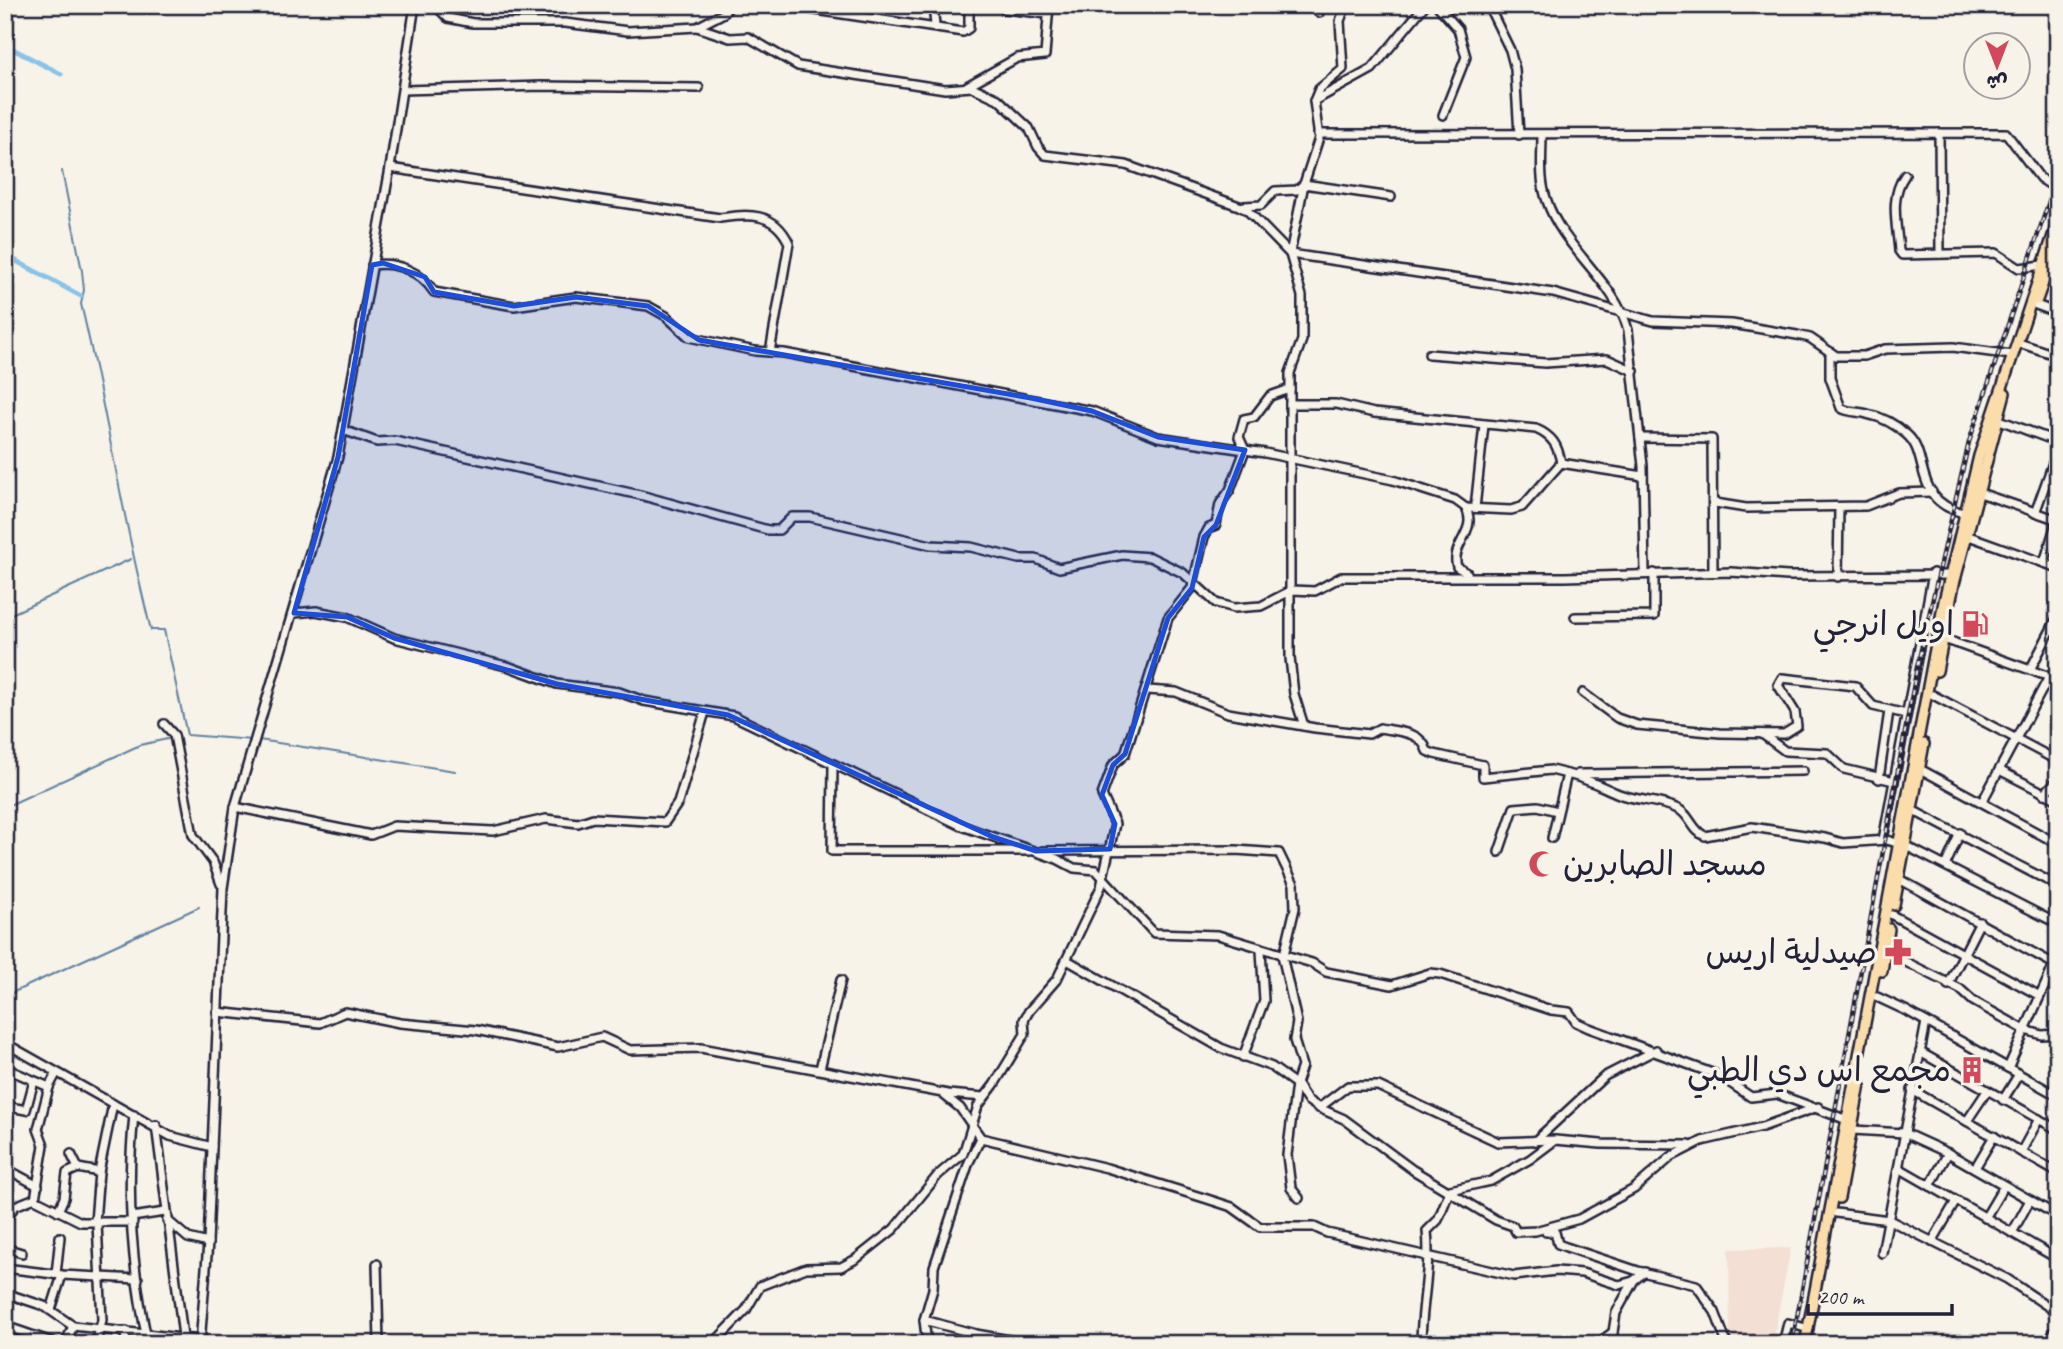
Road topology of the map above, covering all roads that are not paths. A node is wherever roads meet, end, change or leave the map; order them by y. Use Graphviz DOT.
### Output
graph roads {
  1 [pos="415,5"];
  2 [pos="435,5"];
  3 [pos="730,5"];
  4 [pos="782,5"];
  5 [pos="933,5"];
  6 [pos="969,5"];
  7 [pos="1002,5"];
  8 [pos="1346,5"];
  9 [pos="1425,5"];
  10 [pos="1437,5"];
  11 [pos="1488,5"];
  12 [pos="807,7"];
  13 [pos="844,9"];
  14 [pos="1049,9"];
  15 [pos="935,26"];
  16 [pos="697,27"];
  17 [pos="965,87"];
  18 [pos="699,88"];
  19 [pos="403,90"];
  20 [pos="1314,101"];
  21 [pos="1443,115"];
  22 [pos="1939,133"];
  23 [pos="1318,134"];
  24 [pos="1519,135"];
  25 [pos="1542,135"];
  26 [pos="390,168"];
  27 [pos="1905,174"];
  28 [pos="1304,184"];
  29 [pos="2058,191"];
  30 [pos="1391,197"];
  31 [pos="1239,205"];
  32 [pos="2058,220"];
  33 [pos="2058,240"];
  34 [pos="1290,254"];
  35 [pos="1940,254"];
  36 [pos="372,265"];
  37 [pos="2050,267"];
  38 [pos="2036,305"];
  39 [pos="1620,310"];
  40 [pos="2058,313"];
  41 [pos="2022,344"];
  42 [pos="770,352"];
  43 [pos="1830,352"];
  44 [pos="1429,354"];
  45 [pos="2012,355"];
  46 [pos="2058,356"];
  47 [pos="1634,370"];
  48 [pos="1290,389"];
  49 [pos="1290,404"];
  50 [pos="1997,419"];
  51 [pos="1484,425"];
  52 [pos="343,430"];
  53 [pos="1640,438"];
  54 [pos="2058,442"];
  55 [pos="2058,449"];
  56 [pos="1245,450"];
  57 [pos="1290,460"];
  58 [pos="1562,463"];
  59 [pos="1643,476"];
  60 [pos="2047,480"];
  61 [pos="2058,484"];
  62 [pos="1932,492"];
  63 [pos="1977,492"];
  64 [pos="1715,503"];
  65 [pos="1839,507"];
  66 [pos="1466,508"];
  67 [pos="1475,508"];
  68 [pos="1964,513"];
  69 [pos="2035,513"];
  70 [pos="2058,520"];
  71 [pos="1966,535"];
  72 [pos="2044,564"];
  73 [pos="2058,569"];
  74 [pos="1713,572"];
  75 [pos="1645,573"];
  76 [pos="1654,573"];
  77 [pos="1933,573"];
  78 [pos="1950,575"];
  79 [pos="1480,577"];
  80 [pos="1838,577"];
  81 [pos="1193,583"];
  82 [pos="1292,590"];
  83 [pos="294,613"];
  84 [pos="2058,616"];
  85 [pos="1575,617"];
  86 [pos="1944,639"];
  87 [pos="2030,670"];
  88 [pos="2049,677"];
  89 [pos="2058,680"];
  90 [pos="1147,690"];
  91 [pos="1583,693"];
  92 [pos="1933,695"];
  93 [pos="1889,711"];
  94 [pos="705,712"];
  95 [pos="1906,714"];
  96 [pos="164,724"];
  97 [pos="1304,726"];
  98 [pos="1762,733"];
  99 [pos="2016,739"];
  100 [pos="2058,761"];
  101 [pos="833,765"];
  102 [pos="1920,769"];
  103 [pos="1999,770"];
  104 [pos="1803,771"];
  105 [pos="1569,774"];
  106 [pos="1879,779"];
  107 [pos="2058,779"];
  108 [pos="1894,781"];
  109 [pos="1914,788"];
  110 [pos="2044,793"];
  111 [pos="2058,800"];
  112 [pos="1982,802"];
  113 [pos="235,807"];
  114 [pos="1912,810"];
  115 [pos="1557,811"];
  116 [pos="1960,833"];
  117 [pos="1552,838"];
  118 [pos="1883,840"];
  119 [pos="2058,844"];
  120 [pos="1903,845"];
  121 [pos="1110,849"];
  122 [pos="1036,852"];
  123 [pos="1499,852"];
  124 [pos="1946,864"];
  125 [pos="1104,876"];
  126 [pos="1899,879"];
  127 [pos="2058,886"];
  128 [pos="223,888"];
  129 [pos="1892,915"];
  130 [pos="1980,922"];
  131 [pos="2058,924"];
  132 [pos="1262,950"];
  133 [pos="1885,952"];
  134 [pos="1283,955"];
  135 [pos="1962,955"];
  136 [pos="1067,960"];
  137 [pos="2056,960"];
  138 [pos="2054,975"];
  139 [pos="841,980"];
  140 [pos="1948,985"];
  141 [pos="2040,996"];
  142 [pos="1877,997"];
  143 [pos="217,1012"];
  144 [pos="1926,1022"];
  145 [pos="2025,1030"];
  146 [pos="2058,1034"];
  147 [pos="5,1043"];
  148 [pos="1656,1050"];
  149 [pos="1920,1052"];
  150 [pos="1243,1057"];
  151 [pos="5,1068"];
  152 [pos="2008,1068"];
  153 [pos="820,1069"];
  154 [pos="56,1074"];
  155 [pos="2019,1074"];
  156 [pos="34,1081"];
  157 [pos="1296,1084"];
  158 [pos="49,1087"];
  159 [pos="1912,1090"];
  160 [pos="1987,1091"];
  161 [pos="940,1093"];
  162 [pos="2058,1096"];
  163 [pos="984,1097"];
  164 [pos="2003,1100"];
  165 [pos="113,1104"];
  166 [pos="5,1106"];
  167 [pos="1818,1107"];
  168 [pos="1319,1108"];
  169 [pos="134,1115"];
  170 [pos="2039,1119"];
  171 [pos="1967,1121"];
  172 [pos="1851,1124"];
  173 [pos="156,1125"];
  174 [pos="971,1128"];
  175 [pos="2058,1130"];
  176 [pos="1904,1132"];
  177 [pos="1994,1136"];
  178 [pos="981,1138"];
  179 [pos="1555,1140"];
  180 [pos="1535,1141"];
  181 [pos="1693,1145"];
  182 [pos="212,1147"];
  183 [pos="2021,1152"];
  184 [pos="1948,1153"];
  185 [pos="71,1154"];
  186 [pos="5,1168"];
  187 [pos="78,1168"];
  188 [pos="1899,1168"];
  189 [pos="1975,1168"];
  190 [pos="99,1172"];
  191 [pos="2058,1172"];
  192 [pos="38,1186"];
  193 [pos="1930,1186"];
  194 [pos="2004,1186"];
  195 [pos="1450,1190"];
  196 [pos="35,1198"];
  197 [pos="1299,1198"];
  198 [pos="2030,1200"];
  199 [pos="1956,1202"];
  200 [pos="8,1210"];
  201 [pos="58,1211"];
  202 [pos="1836,1213"];
  203 [pos="166,1216"];
  204 [pos="2058,1216"];
  205 [pos="1985,1217"];
  206 [pos="132,1219"];
  207 [pos="5,1220"];
  208 [pos="1889,1220"];
  209 [pos="96,1223"];
  210 [pos="1535,1231"];
  211 [pos="2012,1233"];
  212 [pos="61,1237"];
  213 [pos="1933,1242"];
  214 [pos="208,1243"];
  215 [pos="5,1248"];
  216 [pos="22,1253"];
  217 [pos="1882,1254"];
  218 [pos="1429,1257"];
  219 [pos="2058,1259"];
  220 [pos="377,1264"];
  221 [pos="5,1268"];
  222 [pos="1646,1272"];
  223 [pos="59,1275"];
  224 [pos="100,1278"];
  225 [pos="138,1279"];
  226 [pos="1633,1281"];
  227 [pos="5,1293"];
  228 [pos="51,1310"];
  229 [pos="2058,1313"];
  230 [pos="925,1320"];
  231 [pos="5,1325"];
  232 [pos="2058,1325"];
  233 [pos="73,1326"];
  234 [pos="101,1329"];
  235 [pos="1809,1329"];
  236 [pos="126,1331"];
  237 [pos="1613,1332"];
  238 [pos="145,1333"];
  239 [pos="34,1334"];
  240 [pos="184,1340"];
  241 [pos="716,1341"];
  242 [pos="200,1342"];
  243 [pos="31,1344"];
  244 [pos="58,1344"];
  245 [pos="65,1344"];
  246 [pos="96,1344"];
  247 [pos="125,1344"];
  248 [pos="148,1344"];
  249 [pos="379,1344"];
  250 [pos="726,1344"];
  251 [pos="928,1344"];
  252 [pos="1032,1344"];
  253 [pos="1421,1344"];
  254 [pos="1597,1344"];
  255 [pos="1612,1344"];
  256 [pos="1727,1344"];
  257 [pos="1783,1344"];
  258 [pos="1805,1344"];
  259 [pos="1811,1344"];
  260 [pos="2047,1344"];
  1 -- 19 [label="street"];
  2 -- 16 [label="street"];
  3 -- 16 [label="street"];
  4 -- 12 [label="street"];
  5 -- 15 [label="street"];
  6 -- 15 [label="street"];
  7 -- 14 [label="street"];
  8 -- 20 [label="street"];
  9 -- 20 [label="street"];
  10 -- 21 [label="street"];
  11 -- 24 [label="street"];
  12 -- 13 [label="street"];
  13 -- 15 [label="street"];
  14 -- 17 [label="street"];
  16 -- 17 [label="street"];
  17 -- 31 [label="street"];
  18 -- 19 [label="street"];
  19 -- 26 [label="street"];
  20 -- 23 [label="street"];
  22 -- 25 [label="street"];
  22 -- 29 [label="street"];
  22 -- 35 [label="street"];
  23 -- 24 [label="street"];
  23 -- 28 [label="street"];
  24 -- 25 [label="street"];
  25 -- 39 [label="street"];
  26 -- 36 [label="street"];
  26 -- 42 [label="street"];
  27 -- 35 [label="street"];
  28 -- 30 [label="street"];
  28 -- 31 [label="street"];
  28 -- 34 [label="street"];
  31 -- 34 [label="street"];
  32 -- 37 [label="main road"];
  33 -- 37 [label="main road"];
  34 -- 39 [label="street"];
  34 -- 48 [label="street"];
  35 -- 37 [label="street"];
  36 -- 42 [label="street"];
  36 -- 52 [label="street"];
  37 -- 38 [label="main road"];
  37 -- 45 [label="main road"];
  38 -- 40 [label="street"];
  38 -- 41 [label="main road"];
  39 -- 43 [label="street"];
  39 -- 47 [label="street"];
  41 -- 46 [label="street"];
  41 -- 50 [label="main road"];
  42 -- 56 [label="street"];
  43 -- 45 [label="street"];
  43 -- 62 [label="street"];
  44 -- 47 [label="street"];
  45 -- 68 [label="main road"];
  47 -- 53 [label="street"];
  48 -- 49 [label="street"];
  48 -- 56 [label="street"];
  49 -- 51 [label="street"];
  49 -- 57 [label="street"];
  50 -- 54 [label="street"];
  50 -- 63 [label="main road"];
  51 -- 58 [label="street"];
  51 -- 67 [label="street"];
  52 -- 81 [label="street"];
  52 -- 83 [label="street"];
  53 -- 59 [label="street"];
  53 -- 64 [label="street"];
  55 -- 60 [label="street"];
  56 -- 57 [label="street"];
  56 -- 81 [label="street"];
  57 -- 66 [label="street"];
  57 -- 82 [label="street"];
  58 -- 59 [label="street"];
  58 -- 67 [label="street"];
  59 -- 75 [label="street"];
  60 -- 61 [label="street"];
  60 -- 69 [label="street"];
  62 -- 65 [label="street"];
  62 -- 68 [label="street"];
  63 -- 69 [label="street"];
  63 -- 71 [label="main road"];
  64 -- 65 [label="street"];
  64 -- 74 [label="street"];
  65 -- 80 [label="street"];
  66 -- 67 [label="street"];
  66 -- 79 [label="street"];
  68 -- 78 [label="main road"];
  69 -- 70 [label="street"];
  70 -- 72 [label="street"];
  71 -- 72 [label="street"];
  71 -- 86 [label="main road"];
  72 -- 73 [label="street"];
  74 -- 76 [label="street"];
  74 -- 80 [label="street"];
  75 -- 76 [label="street"];
  75 -- 79 [label="street"];
  76 -- 85 [label="street"];
  77 -- 78 [label="street"];
  77 -- 80 [label="street"];
  77 -- 95 [label="street"];
  78 -- 109 [label="main road"];
  79 -- 82 [label="street"];
  81 -- 82 [label="street"];
  81 -- 90 [label="street"];
  82 -- 97 [label="street"];
  83 -- 94 [label="street"];
  83 -- 113 [label="street"];
  84 -- 87 [label="street"];
  86 -- 87 [label="street"];
  86 -- 92 [label="main road"];
  87 -- 88 [label="street"];
  88 -- 89 [label="street"];
  88 -- 99 [label="street"];
  90 -- 97 [label="street"];
  90 -- 121 [label="street"];
  91 -- 98 [label="street"];
  92 -- 99 [label="street"];
  92 -- 102 [label="main road"];
  93 -- 95 [label="street"];
  93 -- 98 [label="street"];
  93 -- 106 [label="street"];
  94 -- 101 [label="street"];
  94 -- 113 [label="street"];
  95 -- 108 [label="street"];
  96 -- 128 [label="street"];
  97 -- 105 [label="street"];
  98 -- 106 [label="street"];
  99 -- 100 [label="street"];
  99 -- 103 [label="street"];
  101 -- 122 [label="street"];
  101 -- 122 [label="street"];
  102 -- 109 [label="main road"];
  102 -- 112 [label="street"];
  103 -- 110 [label="street"];
  103 -- 112 [label="street"];
  104 -- 105 [label="street"];
  105 -- 115 [label="street"];
  105 -- 118 [label="street"];
  106 -- 108 [label="street"];
  107 -- 110 [label="street"];
  108 -- 118 [label="street"];
  109 -- 114 [label="main road"];
  109 -- 120 [label="main road"];
  110 -- 111 [label="street"];
  112 -- 119 [label="street"];
  113 -- 128 [label="street"];
  114 -- 116 [label="street"];
  114 -- 120 [label="main road"];
  115 -- 117 [label="street"];
  115 -- 123 [label="street"];
  116 -- 124 [label="street"];
  116 -- 127 [label="street"];
  118 -- 120 [label="street"];
  120 -- 124 [label="street"];
  120 -- 126 [label="main road"];
  120 -- 172 [label="main road"];
  121 -- 122 [label="street"];
  121 -- 125 [label="street"];
  121 -- 134 [label="street"];
  122 -- 125 [label="street"];
  124 -- 131 [label="street"];
  125 -- 132 [label="street"];
  125 -- 136 [label="street"];
  126 -- 129 [label="main road"];
  126 -- 130 [label="street"];
  128 -- 143 [label="street"];
  129 -- 133 [label="main road"];
  129 -- 135 [label="street"];
  130 -- 135 [label="street"];
  130 -- 137 [label="street"];
  132 -- 134 [label="street"];
  132 -- 150 [label="street"];
  133 -- 140 [label="street"];
  133 -- 142 [label="main road"];
  134 -- 148 [label="street"];
  134 -- 157 [label="street"];
  135 -- 140 [label="street"];
  135 -- 141 [label="street"];
  136 -- 150 [label="street"];
  136 -- 163 [label="street"];
  137 -- 138 [label="street"];
  138 -- 141 [label="street"];
  139 -- 153 [label="street"];
  140 -- 145 [label="street"];
  141 -- 145 [label="street"];
  142 -- 144 [label="street"];
  142 -- 172 [label="main road"];
  143 -- 153 [label="street"];
  143 -- 182 [label="street"];
  144 -- 149 [label="street"];
  144 -- 152 [label="street"];
  145 -- 146 [label="street"];
  145 -- 152 [label="street"];
  147 -- 154 [label="street"];
  148 -- 167 [label="street"];
  148 -- 180 [label="street"];
  149 -- 159 [label="street"];
  149 -- 160 [label="street"];
  150 -- 157 [label="street"];
  151 -- 156 [label="street"];
  152 -- 155 [label="street"];
  153 -- 161 [label="street"];
  154 -- 158 [label="street"];
  154 -- 165 [label="street"];
  155 -- 162 [label="street"];
  155 -- 164 [label="street"];
  156 -- 158 [label="street"];
  156 -- 166 [label="street"];
  157 -- 168 [label="street"];
  157 -- 197 [label="street"];
  158 -- 192 [label="street"];
  159 -- 171 [label="street"];
  159 -- 176 [label="street"];
  160 -- 164 [label="street"];
  160 -- 171 [label="street"];
  161 -- 163 [label="street"];
  161 -- 174 [label="street"];
  163 -- 174 [label="street"];
  164 -- 170 [label="street"];
  165 -- 169 [label="street"];
  165 -- 190 [label="street"];
  167 -- 172 [label="street"];
  167 -- 181 [label="street"];
  168 -- 180 [label="street"];
  168 -- 195 [label="street"];
  169 -- 173 [label="street"];
  169 -- 206 [label="street"];
  170 -- 175 [label="street"];
  170 -- 183 [label="street"];
  171 -- 177 [label="street"];
  172 -- 176 [label="street"];
  172 -- 202 [label="main road"];
  172 -- 235 [label="main road"];
  173 -- 182 [label="street"];
  173 -- 203 [label="street"];
  174 -- 178 [label="street"];
  174 -- 241 [label="street"];
  176 -- 184 [label="street"];
  176 -- 188 [label="street"];
  177 -- 183 [label="street"];
  177 -- 189 [label="street"];
  178 -- 218 [label="street"];
  178 -- 230 [label="street"];
  179 -- 180 [label="street"];
  179 -- 181 [label="street"];
  179 -- 195 [label="street"];
  181 -- 210 [label="street"];
  182 -- 214 [label="street"];
  183 -- 191 [label="street"];
  184 -- 189 [label="street"];
  184 -- 193 [label="street"];
  185 -- 187 [label="street"];
  186 -- 192 [label="street"];
  187 -- 190 [label="street"];
  187 -- 201 [label="street"];
  188 -- 193 [label="street"];
  188 -- 208 [label="street"];
  189 -- 194 [label="street"];
  190 -- 209 [label="street"];
  192 -- 196 [label="street"];
  193 -- 199 [label="street"];
  194 -- 198 [label="street"];
  194 -- 205 [label="street"];
  195 -- 210 [label="street"];
  195 -- 218 [label="street"];
  196 -- 200 [label="street"];
  196 -- 201 [label="street"];
  198 -- 204 [label="street"];
  198 -- 211 [label="street"];
  199 -- 205 [label="street"];
  199 -- 213 [label="street"];
  200 -- 207 [label="street"];
  201 -- 209 [label="street"];
  202 -- 208 [label="street"];
  202 -- 259 [label="main road"];
  203 -- 206 [label="street"];
  203 -- 214 [label="street"];
  203 -- 240 [label="street"];
  205 -- 211 [label="street"];
  206 -- 209 [label="street"];
  206 -- 225 [label="street"];
  208 -- 213 [label="street"];
  208 -- 217 [label="street"];
  209 -- 224 [label="street"];
  210 -- 222 [label="street"];
  211 -- 219 [label="street"];
  212 -- 223 [label="street"];
  213 -- 229 [label="street"];
  214 -- 242 [label="street"];
  215 -- 216 [label="street"];
  218 -- 226 [label="street"];
  218 -- 253 [label="street"];
  220 -- 249 [label="street"];
  221 -- 223 [label="street"];
  222 -- 226 [label="street"];
  222 -- 256 [label="street"];
  223 -- 224 [label="street"];
  223 -- 228 [label="street"];
  224 -- 225 [label="street"];
  224 -- 234 [label="street"];
  225 -- 238 [label="street"];
  226 -- 237 [label="street"];
  227 -- 228 [label="street"];
  228 -- 233 [label="street"];
  230 -- 251 [label="street"];
  230 -- 252 [label="street"];
  231 -- 239 [label="street"];
  232 -- 260 [label="street"];
  233 -- 234 [label="street"];
  233 -- 245 [label="street"];
  234 -- 236 [label="street"];
  234 -- 246 [label="street"];
  235 -- 257 [label="street"];
  235 -- 258 [label="main road"];
  236 -- 238 [label="street"];
  236 -- 247 [label="street"];
  237 -- 254 [label="street"];
  237 -- 255 [label="street"];
  238 -- 240 [label="street"];
  238 -- 248 [label="street"];
  239 -- 243 [label="street"];
  239 -- 244 [label="street"];
  240 -- 242 [label="street"];
  241 -- 250 [label="street"];
}
